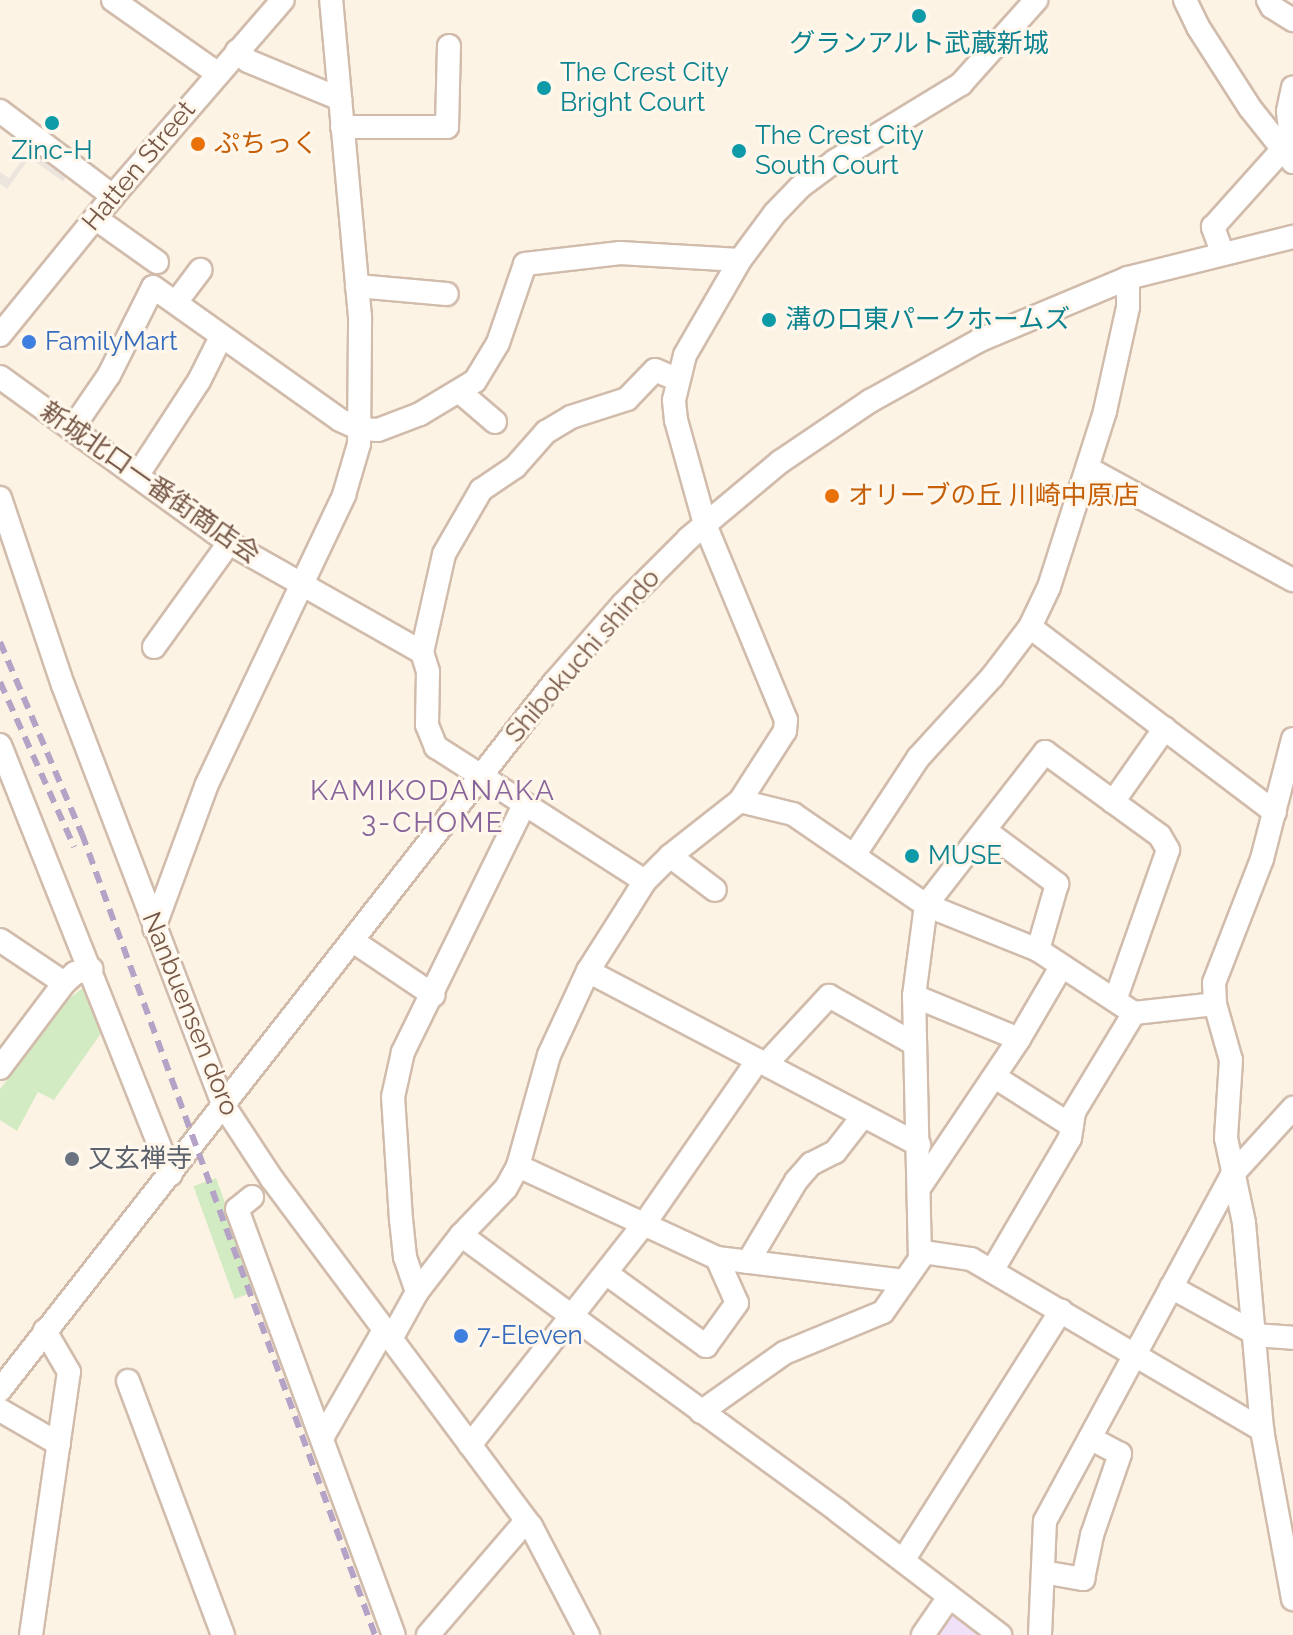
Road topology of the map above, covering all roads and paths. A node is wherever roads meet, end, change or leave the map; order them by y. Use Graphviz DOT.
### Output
graph roads {
  1 [pos="113,0"];
  2 [pos="283,0"];
  3 [pos="331,0"];
  4 [pos="1036,0"];
  5 [pos="1185,0"];
  6 [pos="1268,0"];
  7 [pos="1293,20"];
  8 [pos="449,46"];
  9 [pos="237,51"];
  10 [pos="217,73"];
  11 [pos="1293,88"];
  12 [pos="340,99"];
  13 [pos="0,111"];
  14 [pos="342,127"];
  15 [pos="1289,158"];
  16 [pos="113,196"];
  17 [pos="95,218"];
  18 [pos="1293,237"];
  19 [pos="1222,252"];
  20 [pos="740,260"];
  21 [pos="157,262"];
  22 [pos="200,270"];
  23 [pos="1128,278"];
  24 [pos="357,286"];
  25 [pos="447,294"];
  26 [pos="177,301"];
  27 [pos="3,326"];
  28 [pos="221,337"];
  29 [pos="0,377"];
  30 [pos="678,380"];
  31 [pos="460,392"];
  32 [pos="495,422"];
  33 [pos="72,429"];
  34 [pos="360,429"];
  35 [pos="1089,469"];
  36 [pos="137,476"];
  37 [pos="0,498"];
  38 [pos="705,524"];
  39 [pos="229,543"];
  40 [pos="1293,580"];
  41 [pos="302,584"];
  42 [pos="1030,627"];
  43 [pos="154,647"];
  44 [pos="422,652"];
  45 [pos="1165,728"];
  46 [pos="0,745"];
  47 [pos="1292,746"];
  48 [pos="480,778"];
  49 [pos="740,801"];
  50 [pos="1113,802"];
  51 [pos="524,805"];
  52 [pos="1275,812"];
  53 [pos="986,831"];
  54 [pos="855,854"];
  55 [pos="670,856"];
  56 [pos="645,881"];
  57 [pos="715,890"];
  58 [pos="926,905"];
  59 [pos="154,928"];
  60 [pos="353,941"];
  61 [pos="4,950"];
  62 [pos="1038,950"];
  63 [pos="1061,967"];
  64 [pos="92,969"];
  65 [pos="588,971"];
  66 [pos="64,983"];
  67 [pos="433,995"];
  68 [pos="914,996"];
  69 [pos="1116,998"];
  70 [pos="1215,1004"];
  71 [pos="1134,1013"];
  72 [pos="1019,1039"];
  73 [pos="915,1044"];
  74 [pos="762,1062"];
  75 [pos="0,1068"];
  76 [pos="995,1077"];
  77 [pos="224,1106"];
  78 [pos="1293,1108"];
  79 [pos="863,1116"];
  80 [pos="1072,1126"];
  81 [pos="919,1145"];
  82 [pos="518,1166"];
  83 [pos="171,1174"];
  84 [pos="1232,1175"];
  85 [pos="921,1185"];
  86 [pos="252,1197"];
  87 [pos="645,1223"];
  88 [pos="461,1235"];
  89 [pos="923,1252"];
  90 [pos="717,1258"];
  91 [pos="748,1262"];
  92 [pos="992,1271"];
  93 [pos="606,1273"];
  94 [pos="905,1281"];
  95 [pos="1171,1287"];
  96 [pos="417,1292"];
  97 [pos="1061,1311"];
  98 [pos="574,1317"];
  99 [pos="45,1331"];
  100 [pos="388,1334"];
  101 [pos="1254,1334"];
  102 [pos="1293,1338"];
  103 [pos="1135,1355"];
  104 [pos="128,1381"];
  105 [pos="0,1390"];
  106 [pos="0,1410"];
  107 [pos="701,1412"];
  108 [pos="1262,1430"];
  109 [pos="322,1438"];
  110 [pos="1090,1438"];
  111 [pos="59,1444"];
  112 [pos="470,1445"];
  113 [pos="526,1521"];
  114 [pos="904,1559"];
  115 [pos="1043,1572"];
  116 [pos="949,1597"];
  117 [pos="1293,1599"];
  118 [pos="31,1635"];
  119 [pos="223,1635"];
  120 [pos="394,1635"];
  121 [pos="428,1635"];
  122 [pos="588,1635"];
  123 [pos="923,1635"];
  124 [pos="1000,1635"];
  125 [pos="1040,1635"];
  1 -- 10 [label="street"];
  2 -- 9 [label="street, Hatten Street"];
  3 -- 12 [label="street"];
  4 -- 20 [label="street"];
  5 -- 15 [label="street"];
  6 -- 7 [label="street"];
  8 -- 14 [label="street"];
  9 -- 10 [label="street, Hatten Street"];
  9 -- 12 [label="street"];
  10 -- 16 [label="street, Hatten Street"];
  11 -- 15 [label="street"];
  12 -- 14 [label="street"];
  13 -- 16 [label="street"];
  14 -- 24 [label="street"];
  15 -- 19 [label="street"];
  16 -- 17 [label="street, Hatten Street"];
  17 -- 21 [label="street"];
  17 -- 27 [label="street, Hatten Street"];
  18 -- 19 [label="street, Shibokuchi shindo"];
  19 -- 23 [label="street, Shibokuchi shindo"];
  20 -- 30 [label="street"];
  20 -- 31 [label="street"];
  22 -- 26 [label="street"];
  23 -- 35 [label="street"];
  23 -- 38 [label="street, Shibokuchi shindo"];
  24 -- 25 [label="street"];
  24 -- 34 [label="street"];
  26 -- 28 [label="street"];
  26 -- 33 [label="street"];
  28 -- 34 [label="street"];
  28 -- 36 [label="street"];
  29 -- 33 [label="street, 新城北口一番街商店会"];
  30 -- 38 [label="street"];
  30 -- 44 [label="street"];
  31 -- 32 [label="street"];
  31 -- 34 [label="street"];
  33 -- 36 [label="street, 新城北口一番街商店会"];
  34 -- 41 [label="street"];
  35 -- 40 [label="street"];
  35 -- 42 [label="street"];
  36 -- 39 [label="street, 新城北口一番街商店会"];
  37 -- 59 [label="street, Nanbuensen doro"];
  38 -- 48 [label="street, Shibokuchi shindo"];
  38 -- 49 [label="street"];
  39 -- 41 [label="street, 新城北口一番街商店会"];
  39 -- 43 [label="street"];
  41 -- 44 [label="street, 新城北口一番街商店会"];
  41 -- 59 [label="street"];
  42 -- 45 [label="street"];
  42 -- 54 [label="street"];
  44 -- 48 [label="street"];
  45 -- 50 [label="street"];
  45 -- 52 [label="street"];
  46 -- 64 [label="street"];
  47 -- 52 [label="street"];
  48 -- 51 [label="street"];
  48 -- 60 [label="street, Shibokuchi shindo"];
  49 -- 54 [label="street"];
  49 -- 55 [label="street"];
  50 -- 53 [label="street"];
  50 -- 69 [label="street"];
  51 -- 56 [label="street"];
  51 -- 67 [label="street"];
  52 -- 70 [label="street"];
  53 -- 58 [label="street"];
  53 -- 62 [label="street"];
  54 -- 58 [label="street"];
  55 -- 56 [label="street"];
  55 -- 57 [label="street"];
  56 -- 65 [label="street"];
  58 -- 62 [label="street"];
  58 -- 68 [label="street"];
  59 -- 77 [label="street, Nanbuensen doro"];
  60 -- 67 [label="street"];
  60 -- 77 [label="street, Shibokuchi shindo"];
  61 -- 66 [label="street"];
  62 -- 63 [label="street"];
  63 -- 69 [label="street"];
  63 -- 72 [label="street"];
  64 -- 66 [label="street"];
  64 -- 83 [label="street"];
  65 -- 74 [label="street"];
  65 -- 82 [label="street"];
  66 -- 75 [label="street"];
  67 -- 96 [label="street"];
  68 -- 72 [label="street"];
  68 -- 73 [label="street"];
  69 -- 71 [label="street"];
  70 -- 71 [label="street"];
  70 -- 84 [label="street"];
  71 -- 80 [label="street"];
  72 -- 76 [label="street"];
  73 -- 74 [label="street"];
  73 -- 81 [label="street"];
  74 -- 79 [label="street"];
  74 -- 87 [label="street"];
  76 -- 80 [label="street"];
  76 -- 85 [label="street"];
  77 -- 83 [label="street, Shibokuchi shindo"];
  77 -- 100 [label="street, Nanbuensen doro"];
  78 -- 84 [label="street"];
  79 -- 81 [label="street"];
  79 -- 91 [label="street"];
  80 -- 92 [label="street"];
  81 -- 85 [label="street"];
  82 -- 87 [label="street"];
  82 -- 88 [label="street"];
  83 -- 99 [label="street, Shibokuchi shindo"];
  84 -- 95 [label="street"];
  84 -- 101 [label="street"];
  85 -- 89 [label="street"];
  86 -- 109 [label="street"];
  87 -- 90 [label="street"];
  87 -- 93 [label="street"];
  88 -- 96 [label="street"];
  88 -- 98 [label="street"];
  89 -- 92 [label="street"];
  89 -- 94 [label="street"];
  90 -- 91 [label="street"];
  90 -- 93 [label="street"];
  91 -- 94 [label="street"];
  92 -- 97 [label="street"];
  93 -- 98 [label="street"];
  94 -- 107 [label="street"];
  95 -- 101 [label="street"];
  95 -- 103 [label="street"];
  96 -- 100 [label="street"];
  97 -- 103 [label="street"];
  97 -- 114 [label="street"];
  98 -- 107 [label="street"];
  98 -- 112 [label="street"];
  99 -- 105 [label="street, Shibokuchi shindo"];
  99 -- 111 [label="street"];
  100 -- 109 [label="street"];
  100 -- 112 [label="street, Nanbuensen doro"];
  101 -- 102 [label="street"];
  101 -- 108 [label="street"];
  103 -- 108 [label="street"];
  103 -- 110 [label="street"];
  104 -- 119 [label="street"];
  106 -- 111 [label="street"];
  107 -- 114 [label="street"];
  108 -- 117 [label="street"];
  109 -- 120 [label="street"];
  110 -- 115 [label="street"];
  110 -- 115 [label="street"];
  111 -- 118 [label="street"];
  112 -- 113 [label="street, Nanbuensen doro"];
  113 -- 121 [label="street"];
  113 -- 122 [label="street, Nanbuensen doro"];
  114 -- 116 [label="street"];
  115 -- 125 [label="street"];
  116 -- 123 [label="street"];
  116 -- 124 [label="street"];
}
